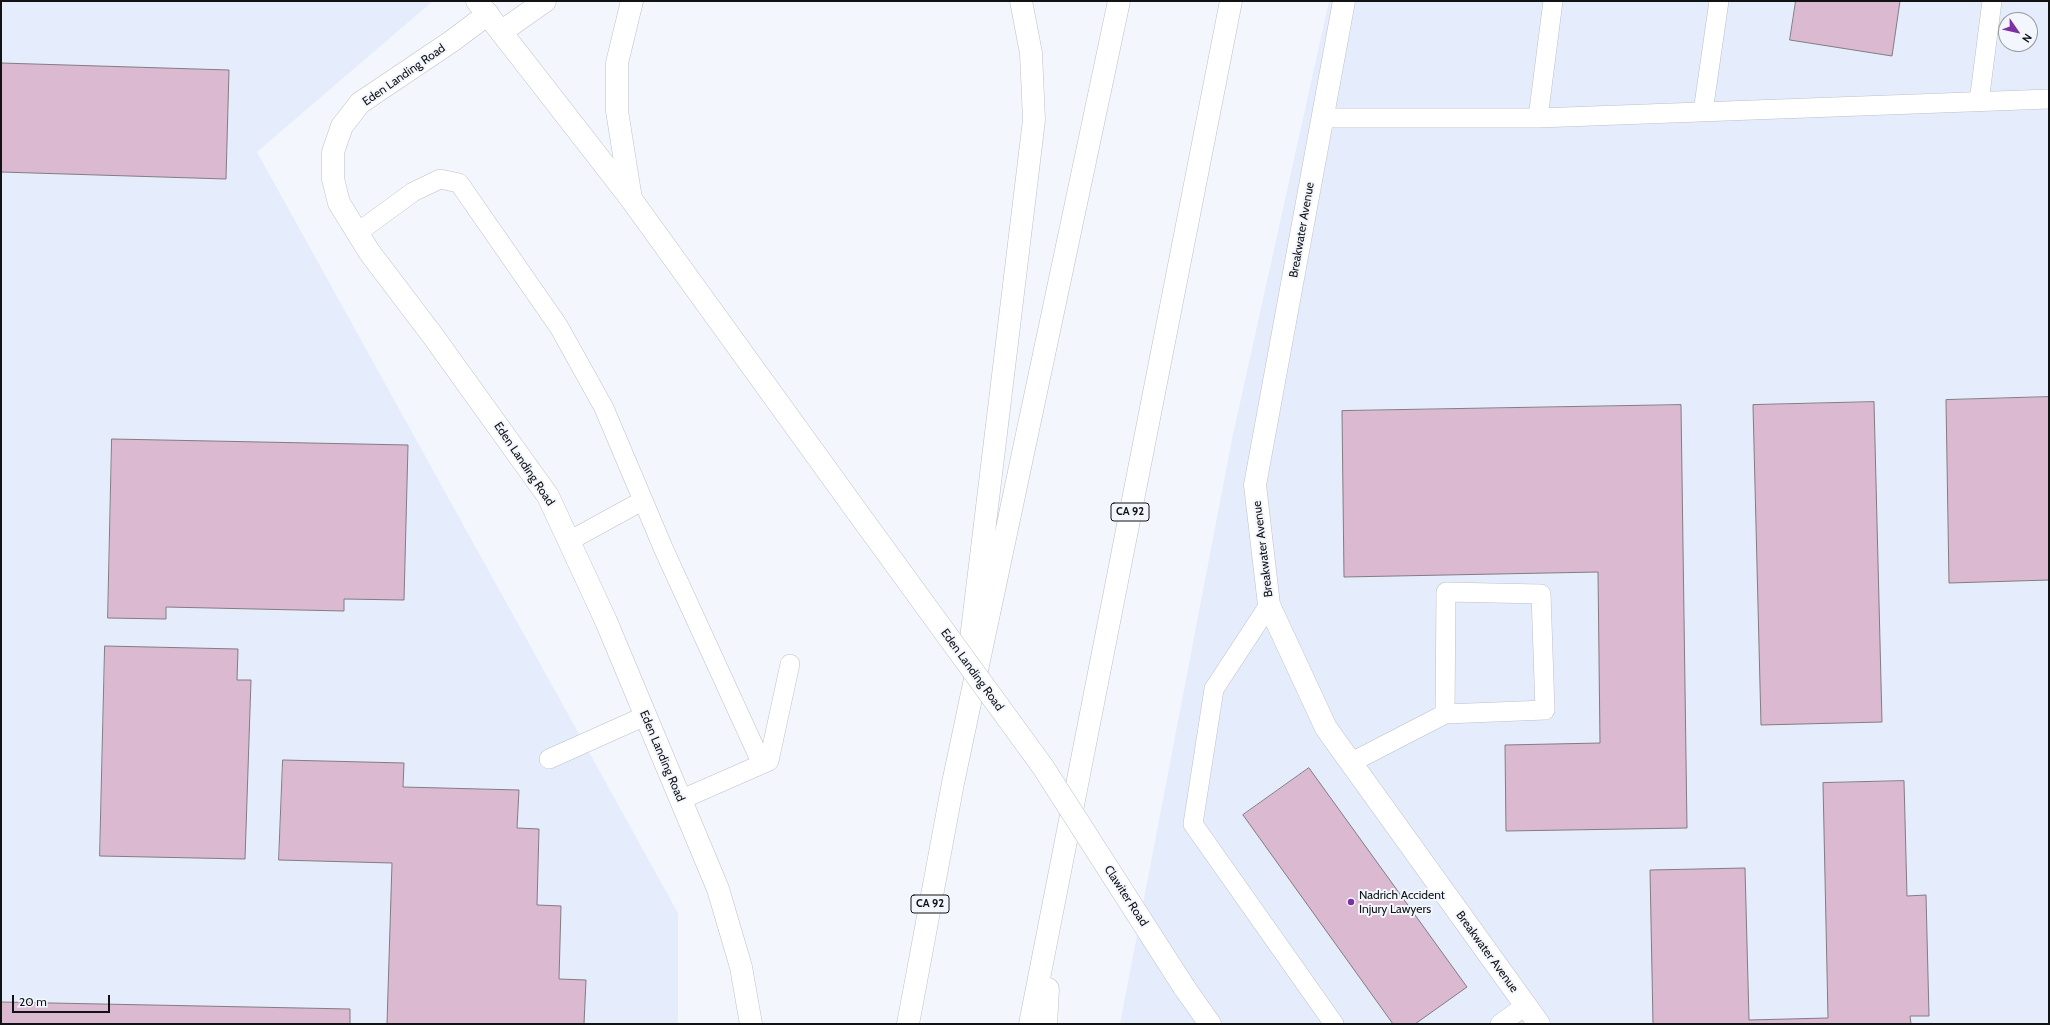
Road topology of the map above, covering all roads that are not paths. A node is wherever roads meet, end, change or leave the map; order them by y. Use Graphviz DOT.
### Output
graph roads {
  1 [pos="545,1"];
  2 [pos="632,1"];
  3 [pos="1021,1"];
  4 [pos="1119,1"];
  5 [pos="1231,1"];
  6 [pos="1344,1"];
  7 [pos="1553,1"];
  8 [pos="1719,1"];
  9 [pos="1992,1"];
  10 [pos="482,8"];
  11 [pos="501,32"];
  12 [pos="2049,99"];
  13 [pos="1979,102"];
  14 [pos="1703,112"];
  15 [pos="1322,118"];
  16 [pos="1538,118"];
  17 [pos="630,199"];
  18 [pos="357,233"];
  19 [pos="642,501"];
  20 [pos="569,540"];
  21 [pos="1269,605"];
  22 [pos="790,664"];
  23 [pos="1445,714"];
  24 [pos="645,716"];
  25 [pos="549,759"];
  26 [pos="1350,763"];
  27 [pos="762,764"];
  28 [pos="1043,766"];
  29 [pos="953,783"];
  30 [pos="680,800"];
  31 [pos="1055,892"];
  32 [pos="1525,1006"];
  33 [pos="751,1024"];
  34 [pos="908,1024"];
  35 [pos="1030,1024"];
  36 [pos="1046,1024"];
  37 [pos="1210,1024"];
  38 [pos="1334,1024"];
  39 [pos="1500,1024"];
  40 [pos="1539,1024"];
  1 -- 11 [label="main road"];
  2 -- 17 [label="main road"];
  3 -- 29 [label="main road"];
  4 -- 29 [label="main road, CA 92"];
  5 -- 31 [label="main road, CA 92"];
  6 -- 15 [label="main road, Breakwater Avenue"];
  7 -- 16 [label="lane"];
  8 -- 14 [label="lane"];
  9 -- 13 [label="lane"];
  10 -- 11 [label="main road, Eden Landing Road"];
  10 -- 18 [label="main road, Eden Landing Road"];
  11 -- 17 [label="main road, Eden Landing Road"];
  12 -- 13 [label="lane"];
  13 -- 14 [label="lane"];
  14 -- 16 [label="lane"];
  15 -- 16 [label="lane"];
  15 -- 21 [label="main road, Breakwater Avenue"];
  17 -- 28 [label="main road, Eden Landing Road, bridge"];
  18 -- 19 [label="lane"];
  18 -- 20 [label="main road, Eden Landing Road"];
  19 -- 20 [label="lane"];
  19 -- 27 [label="lane"];
  20 -- 24 [label="main road, Eden Landing Road"];
  21 -- 26 [label="main road, Breakwater Avenue"];
  21 -- 38 [label="lane"];
  22 -- 27 [label="lane"];
  23 -- 23 [label="lane"];
  23 -- 26 [label="lane"];
  24 -- 25 [label="lane"];
  24 -- 30 [label="main road, Eden Landing Road"];
  26 -- 32 [label="main road, Breakwater Avenue"];
  27 -- 30 [label="lane"];
  28 -- 37 [label="main road, Clawiter Road, bridge"];
  29 -- 34 [label="main road, CA 92"];
  30 -- 33 [label="main road, Eden Landing Road"];
  31 -- 35 [label="main road, CA 92"];
  31 -- 36 [label="main road"];
  32 -- 39 [label="lane"];
  32 -- 40 [label="main road, Breakwater Avenue"];
}
